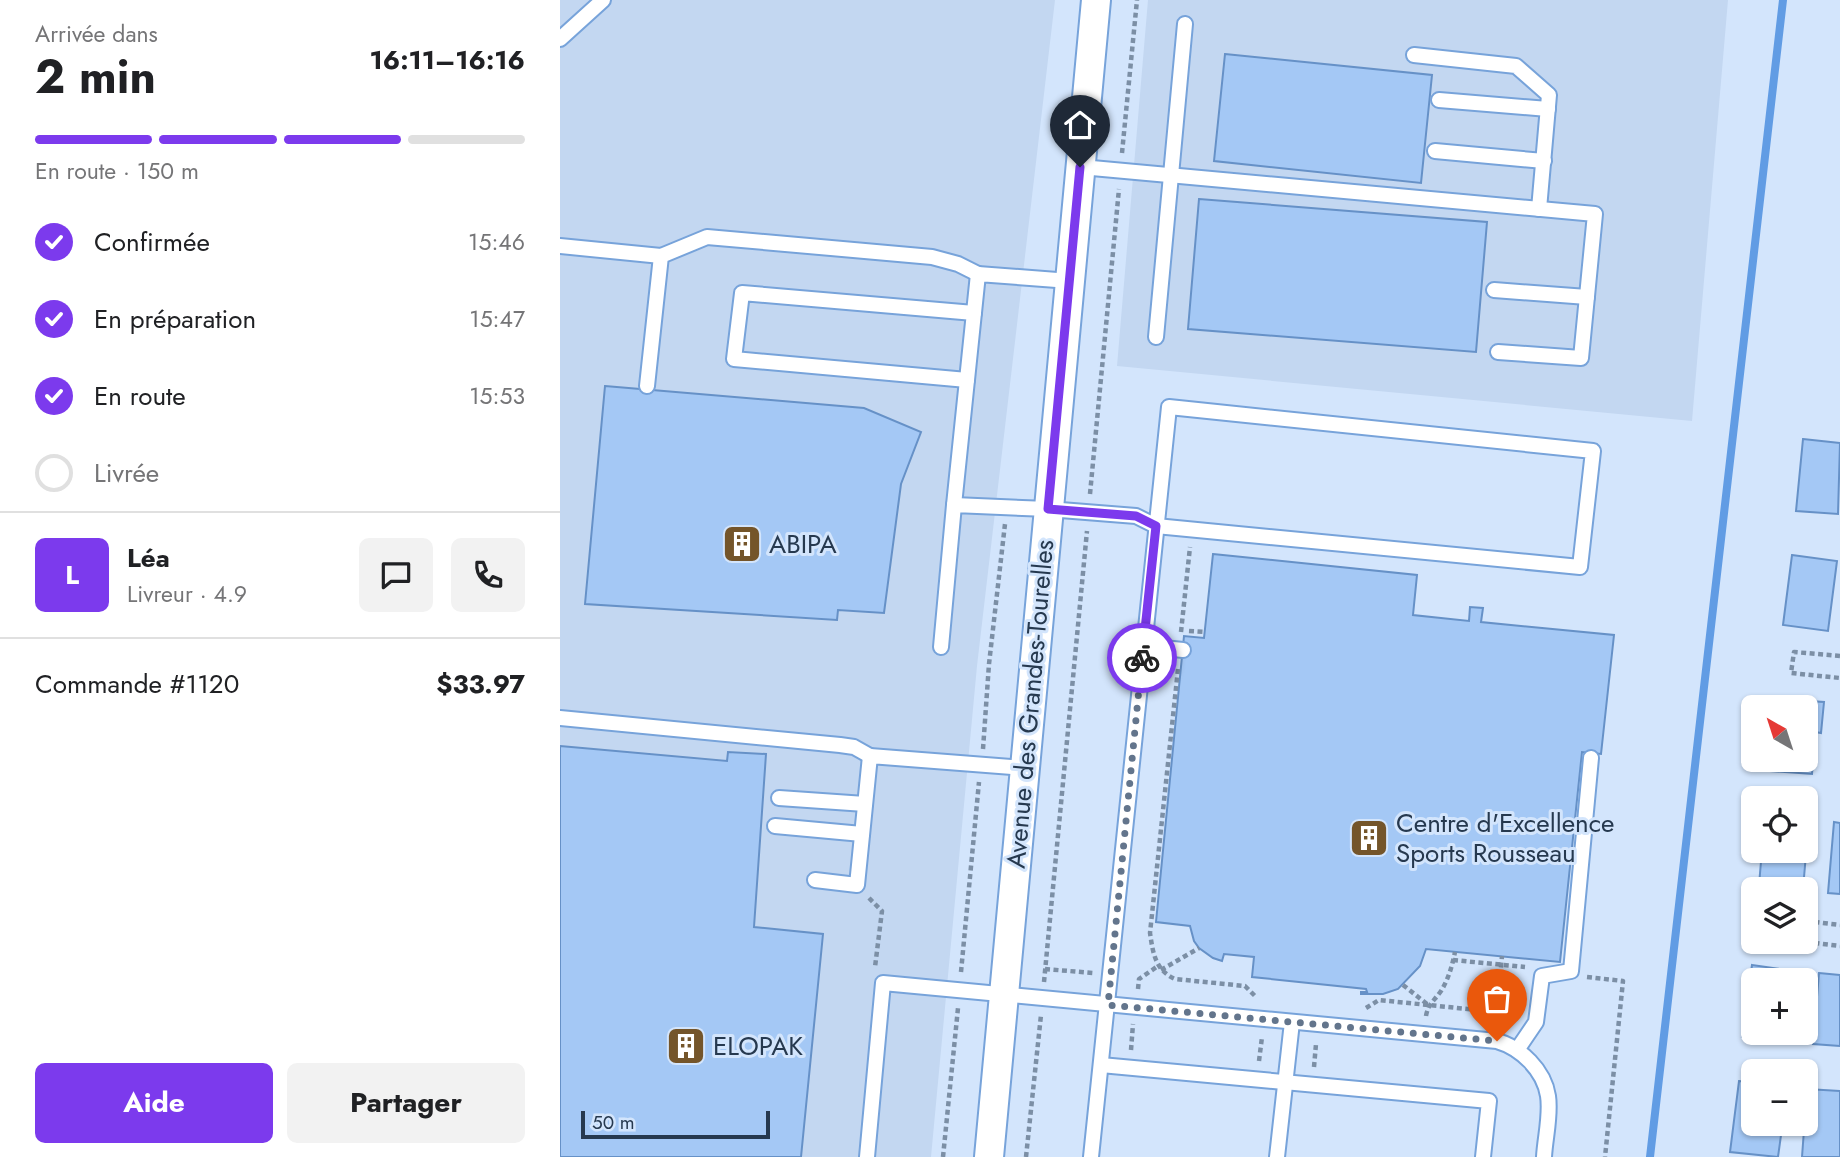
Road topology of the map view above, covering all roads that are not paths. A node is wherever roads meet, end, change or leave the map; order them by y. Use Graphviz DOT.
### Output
graph roads {
  1 [pos="603,0"];
  2 [pos="1096,0"];
  3 [pos="1185,24"];
  4 [pos="560,39"];
  5 [pos="1414,55"];
  6 [pos="1439,100"];
  7 [pos="1548,109"];
  8 [pos="1435,151"];
  9 [pos="1544,161"];
  10 [pos="1080,167"];
  11 [pos="1172,174"];
  12 [pos="1539,209"];
  13 [pos="560,246"];
  14 [pos="661,256"];
  15 [pos="978,274"];
  16 [pos="1070,281"];
  17 [pos="1494,290"];
  18 [pos="1587,297"];
  19 [pos="974,313"];
  20 [pos="1156,337"];
  21 [pos="1499,352"];
  22 [pos="967,380"];
  23 [pos="647,386"];
  24 [pos="954,505"];
  25 [pos="1048,509"];
  26 [pos="1156,526"];
  27 [pos="1144,646"];
  28 [pos="941,648"];
  29 [pos="1180,650"];
  30 [pos="560,718"];
  31 [pos="870,755"];
  32 [pos="1591,758"];
  33 [pos="1024,768"];
  34 [pos="779,798"];
  35 [pos="865,804"];
  36 [pos="775,826"];
  37 [pos="862,834"];
  38 [pos="815,880"];
  39 [pos="1003,995"];
  40 [pos="1108,1005"];
  41 [pos="1292,1022"];
  42 [pos="1517,1050"];
  43 [pos="1101,1065"];
  44 [pos="1285,1082"];
  45 [pos="867,1157"];
  46 [pos="989,1157"];
  47 [pos="1091,1157"];
  48 [pos="1277,1157"];
  49 [pos="1483,1157"];
  50 [pos="1544,1157"];
  1 -- 4 [label="lane"];
  2 -- 10 [label="street, Avenue des Grandes-Tourelles"];
  3 -- 11 [label="lane"];
  5 -- 7 [label="lane"];
  6 -- 7 [label="lane"];
  7 -- 9 [label="lane"];
  8 -- 9 [label="lane"];
  9 -- 12 [label="lane"];
  10 -- 11 [label="lane"];
  10 -- 16 [label="street, Avenue des Grandes-Tourelles"];
  11 -- 12 [label="lane"];
  11 -- 20 [label="lane"];
  12 -- 18 [label="lane"];
  13 -- 14 [label="lane"];
  14 -- 15 [label="lane"];
  14 -- 23 [label="lane"];
  15 -- 16 [label="lane"];
  15 -- 19 [label="lane"];
  16 -- 25 [label="street, Avenue des Grandes-Tourelles"];
  17 -- 18 [label="lane"];
  18 -- 21 [label="lane"];
  19 -- 22 [label="lane"];
  19 -- 22 [label="lane"];
  22 -- 24 [label="lane"];
  24 -- 25 [label="lane"];
  24 -- 28 [label="lane"];
  25 -- 26 [label="lane"];
  25 -- 33 [label="street, Avenue des Grandes-Tourelles"];
  26 -- 26 [label="lane"];
  26 -- 27 [label="lane"];
  27 -- 29 [label="lane"];
  27 -- 40 [label="lane"];
  30 -- 31 [label="lane"];
  31 -- 33 [label="lane"];
  31 -- 35 [label="lane"];
  32 -- 42 [label="lane"];
  33 -- 39 [label="street, Avenue des Grandes-Tourelles"];
  34 -- 35 [label="lane"];
  35 -- 37 [label="lane"];
  36 -- 37 [label="lane"];
  37 -- 38 [label="lane"];
  39 -- 40 [label="lane"];
  39 -- 45 [label="lane"];
  39 -- 46 [label="street, Avenue des Grandes-Tourelles"];
  40 -- 41 [label="lane"];
  40 -- 43 [label="lane"];
  41 -- 42 [label="lane"];
  41 -- 44 [label="lane"];
  42 -- 50 [label="lane"];
  43 -- 44 [label="lane"];
  43 -- 47 [label="lane"];
  44 -- 48 [label="lane"];
  44 -- 49 [label="lane"];
}
